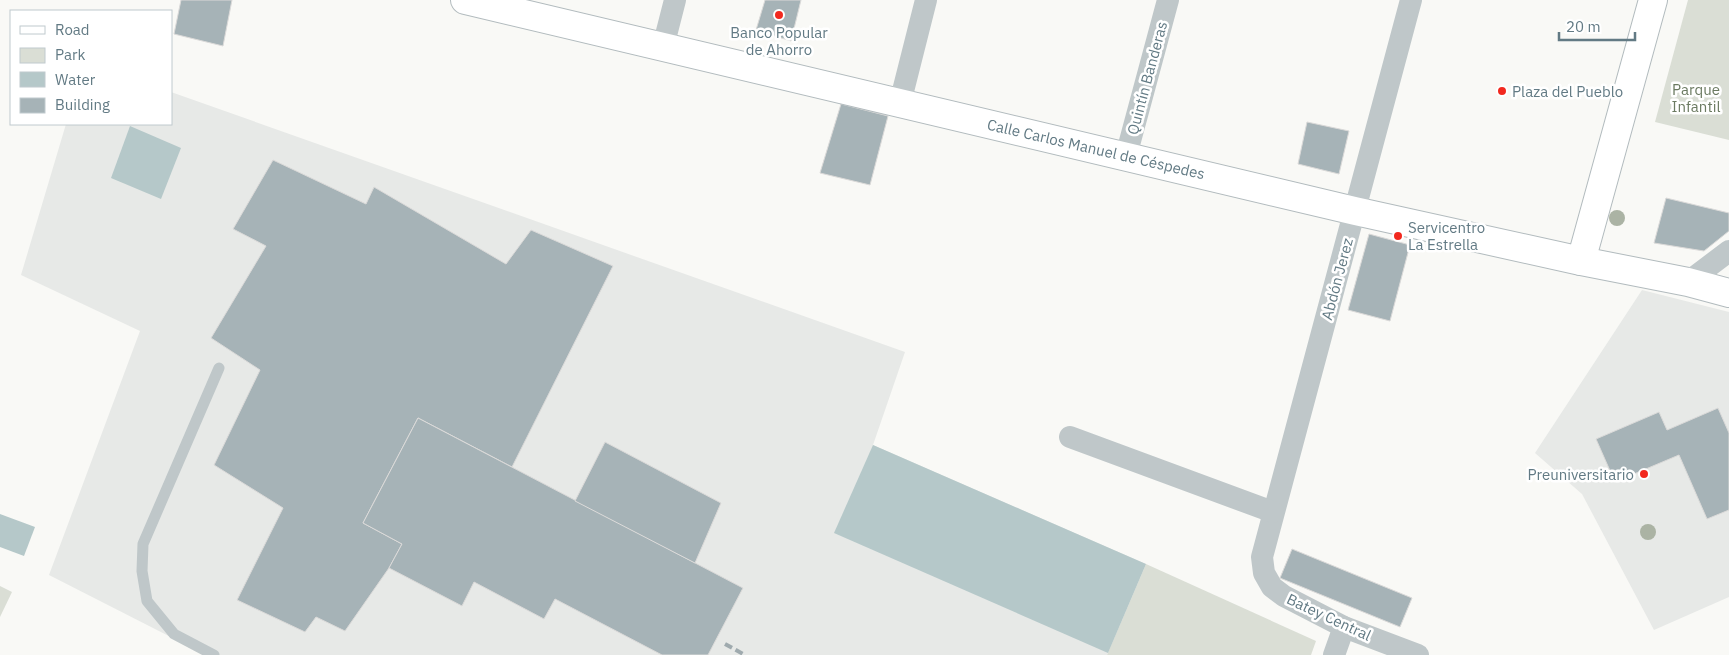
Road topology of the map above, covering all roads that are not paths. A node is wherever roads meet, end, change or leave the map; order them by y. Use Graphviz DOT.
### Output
graph roads {
  1 [pos="465,0"];
  2 [pos="675,0"];
  3 [pos="926,0"];
  4 [pos="1168,0"];
  5 [pos="1411,0"];
  6 [pos="1653,0"];
  7 [pos="663,47"];
  8 [pos="900,103"];
  9 [pos="1126,156"];
  10 [pos="1355,211"];
  11 [pos="1729,251"];
  12 [pos="1581,261"];
  13 [pos="1688,282"];
  14 [pos="1729,292"];
  15 [pos="219,368"];
  16 [pos="1070,436"];
  17 [pos="1273,512"];
  18 [pos="1262,557"];
  19 [pos="1344,626"];
  20 [pos="214,655"];
  21 [pos="1334,655"];
  22 [pos="1418,655"];
  1 -- 7 [label="main road, Calle Carlos Manuel de Céspedes"];
  2 -- 7 [label="street"];
  3 -- 8 [label="street"];
  4 -- 9 [label="street, Quintín Banderas"];
  5 -- 10 [label="street, Abdón Jerez"];
  6 -- 12 [label="main road"];
  7 -- 8 [label="main road, Calle Carlos Manuel de Céspedes"];
  8 -- 9 [label="main road, Calle Carlos Manuel de Céspedes"];
  9 -- 10 [label="main road, Calle Carlos Manuel de Céspedes"];
  10 -- 12 [label="main road, Calle Carlos Manuel de Céspedes"];
  10 -- 17 [label="street, Abdón Jerez"];
  11 -- 13 [label="street"];
  12 -- 13 [label="main road, Calle Carlos Manuel de Céspedes"];
  13 -- 14 [label="main road, Calle Carlos Manuel de Céspedes"];
  15 -- 20 [label="lane"];
  16 -- 17 [label="street"];
  17 -- 18 [label="street, Abdón Jerez"];
  18 -- 19 [label="street, Batey Central"];
  19 -- 21 [label="street"];
  19 -- 22 [label="street, Batey Central"];
}
